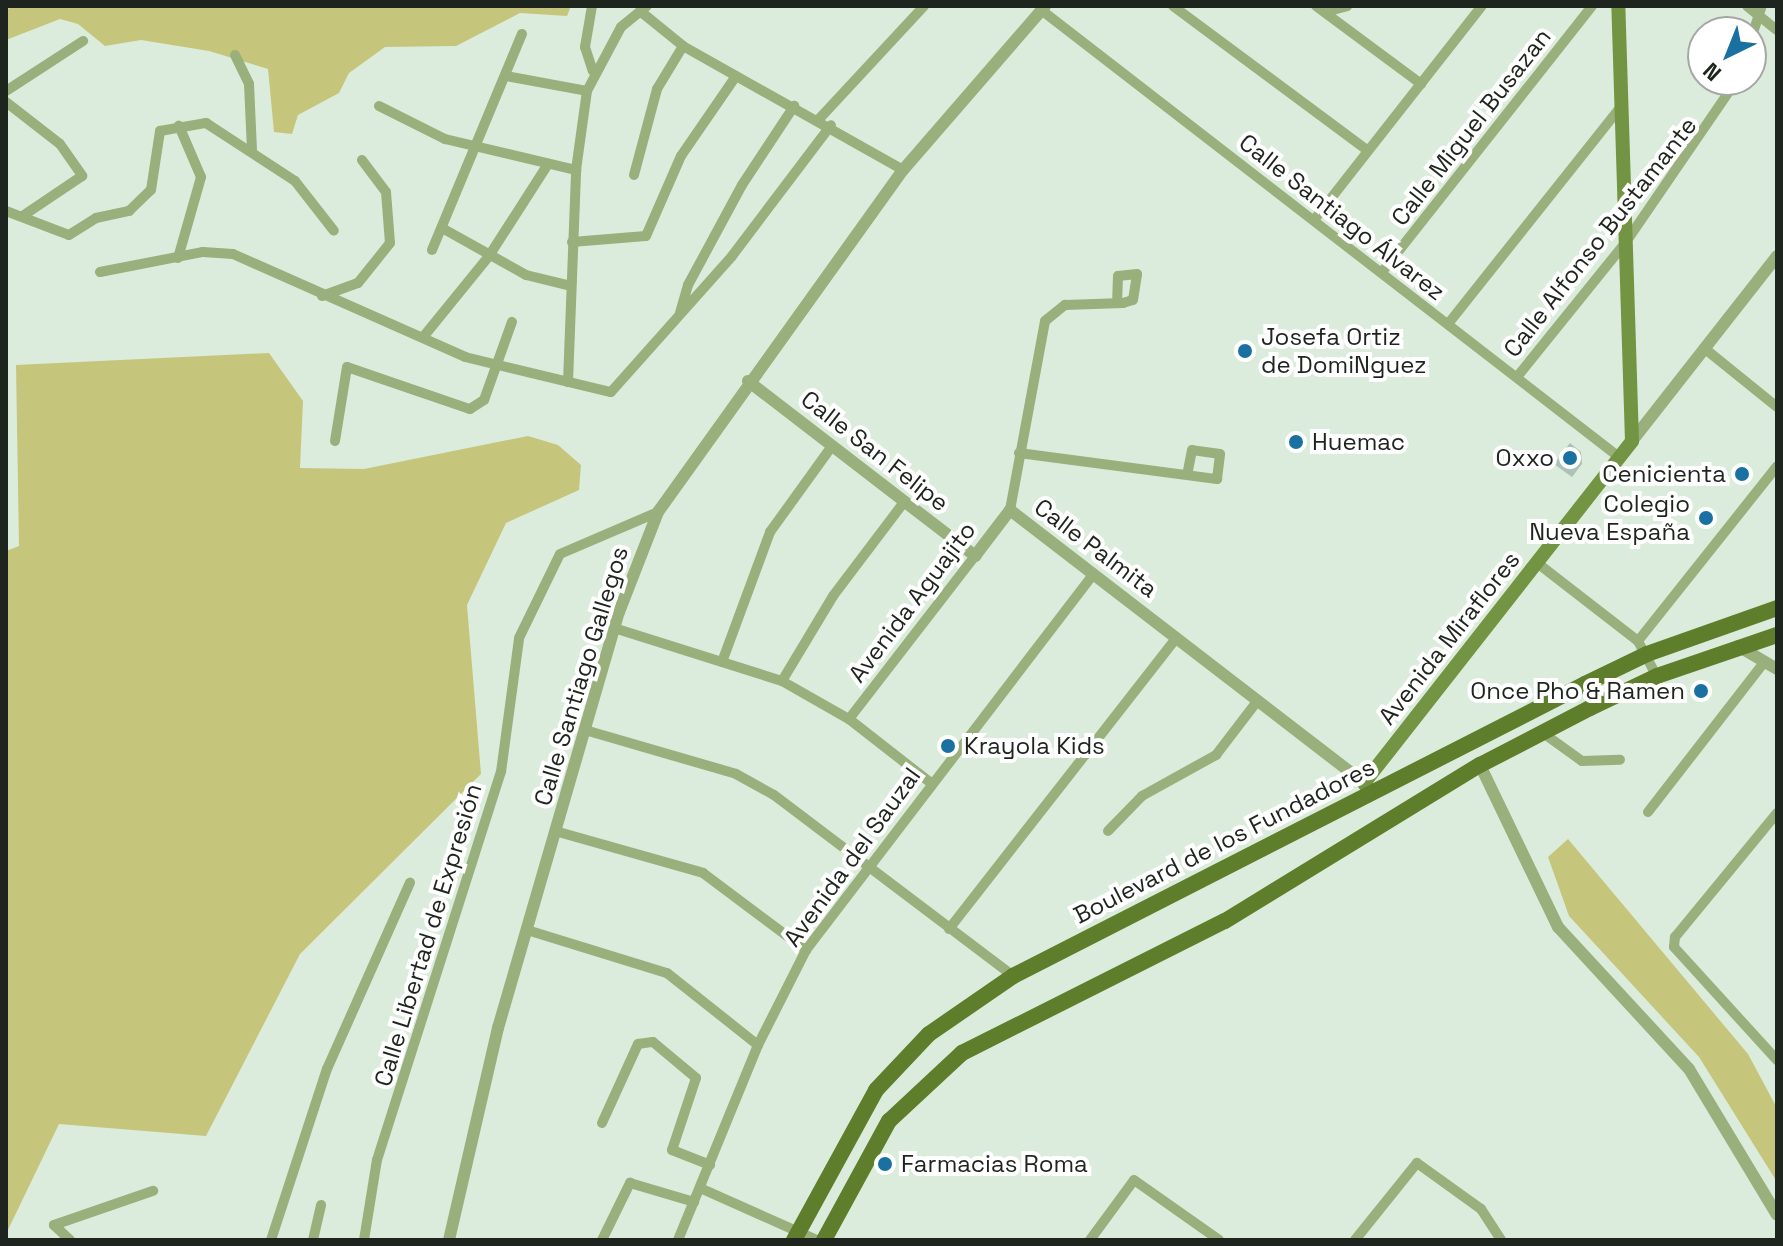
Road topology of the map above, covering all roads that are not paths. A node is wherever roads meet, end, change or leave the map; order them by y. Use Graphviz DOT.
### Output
graph roads {
  1 [pos="592,6"];
  2 [pos="924,6"];
  3 [pos="1173,6"];
  4 [pos="1347,6"];
  5 [pos="1482,6"];
  6 [pos="1592,6"];
  7 [pos="1618,6"];
  8 [pos="1747,6"];
  9 [pos="644,8"];
  10 [pos="1043,8"];
  11 [pos="1320,9"];
  12 [pos="1761,11"];
  13 [pos="1777,30"];
  14 [pos="522,34"];
  15 [pos="83,41"];
  16 [pos="683,46"];
  17 [pos="235,55"];
  18 [pos="593,71"];
  19 [pos="506,76"];
  20 [pos="736,76"];
  21 [pos="1421,84"];
  22 [pos="6,91"];
  23 [pos="587,91"];
  24 [pos="1726,96"];
  25 [pos="6,102"];
  26 [pos="379,106"];
  27 [pos="794,106"];
  28 [pos="1620,108"];
  29 [pos="820,118"];
  30 [pos="831,125"];
  31 [pos="179,126"];
  32 [pos="476,148"];
  33 [pos="1367,150"];
  34 [pos="252,151"];
  35 [pos="362,160"];
  36 [pos="548,164"];
  37 [pos="576,170"];
  38 [pos="903,170"];
  39 [pos="634,175"];
  40 [pos="6,211"];
  41 [pos="24,215"];
  42 [pos="1314,220"];
  43 [pos="442,228"];
  44 [pos="334,231"];
  45 [pos="572,242"];
  46 [pos="1626,242"];
  47 [pos="432,250"];
  48 [pos="489,256"];
  49 [pos="1777,256"];
  50 [pos="178,258"];
  51 [pos="100,272"];
  52 [pos="1382,272"];
  53 [pos="571,286"];
  54 [pos="319,296"];
  55 [pos="1120,303"];
  56 [pos="680,313"];
  57 [pos="512,322"];
  58 [pos="1448,324"];
  59 [pos="424,336"];
  60 [pos="1704,348"];
  61 [pos="493,366"];
  62 [pos="1517,377"];
  63 [pos="748,381"];
  64 [pos="568,382"];
  65 [pos="1777,407"];
  66 [pos="335,441"];
  67 [pos="1632,441"];
  68 [pos="832,446"];
  69 [pos="1019,453"];
  70 [pos="1619,457"];
  71 [pos="1777,466"];
  72 [pos="1187,475"];
  73 [pos="904,502"];
  74 [pos="1010,510"];
  75 [pos="658,512"];
  76 [pos="975,556"];
  77 [pos="1536,562"];
  78 [pos="1094,573"];
  79 [pos="1777,608"];
  80 [pos="614,628"];
  81 [pos="1777,635"];
  82 [pos="1177,637"];
  83 [pos="1738,646"];
  84 [pos="1642,648"];
  85 [pos="722,662"];
  86 [pos="1763,664"];
  87 [pos="1777,669"];
  88 [pos="1657,676"];
  89 [pos="782,681"];
  90 [pos="1258,700"];
  91 [pos="849,719"];
  92 [pos="585,730"];
  93 [pos="1489,733"];
  94 [pos="1543,733"];
  95 [pos="1620,760"];
  96 [pos="1480,765"];
  97 [pos="931,783"];
  98 [pos="1368,788"];
  99 [pos="1648,812"];
  100 [pos="1777,813"];
  101 [pos="555,831"];
  102 [pos="1108,831"];
  103 [pos="866,866"];
  104 [pos="410,883"];
  105 [pos="949,929"];
  106 [pos="527,930"];
  107 [pos="806,950"];
  108 [pos="1013,976"];
  109 [pos="758,1045"];
  110 [pos="1777,1060"];
  111 [pos="602,1123"];
  112 [pos="710,1165"];
  113 [pos="700,1188"];
  114 [pos="153,1191"];
  115 [pos="694,1202"];
  116 [pos="321,1205"];
  117 [pos="1777,1215"];
  118 [pos="796,1236"];
  119 [pos="1497,1237"];
  120 [pos="70,1240"];
  121 [pos="271,1240"];
  122 [pos="313,1240"];
  123 [pos="364,1240"];
  124 [pos="449,1240"];
  125 [pos="602,1240"];
  126 [pos="678,1240"];
  127 [pos="817,1240"];
  128 [pos="824,1240"];
  129 [pos="1090,1240"];
  130 [pos="1219,1240"];
  131 [pos="1355,1240"];
  1 -- 18 [label="street"];
  2 -- 29 [label="street"];
  3 -- 33 [label="street"];
  4 -- 11 [label="street"];
  5 -- 21 [label="street"];
  6 -- 52 [label="street, Calle Miguel Busazan"];
  7 -- 28 [label="main road"];
  8 -- 12 [label="street"];
  9 -- 16 [label="street"];
  9 -- 18 [label="street"];
  10 -- 38 [label="street, Calle Santiago Gallegos"];
  10 -- 42 [label="street, Calle Santiago Álvarez"];
  11 -- 21 [label="street"];
  12 -- 13 [label="street"];
  14 -- 19 [label="street"];
  15 -- 22 [label="street"];
  16 -- 20 [label="street"];
  16 -- 39 [label="street"];
  17 -- 34 [label="street"];
  18 -- 23 [label="street"];
  19 -- 23 [label="street"];
  19 -- 32 [label="street"];
  20 -- 27 [label="street"];
  20 -- 45 [label="street"];
  21 -- 33 [label="street"];
  23 -- 37 [label="street"];
  24 -- 46 [label="street, Calle Alfonso Bustamante"];
  25 -- 41 [label="street"];
  26 -- 32 [label="street"];
  27 -- 29 [label="street"];
  27 -- 56 [label="street"];
  28 -- 46 [label="main road"];
  28 -- 58 [label="street"];
  29 -- 30 [label="street"];
  30 -- 38 [label="street"];
  30 -- 56 [label="street"];
  31 -- 34 [label="street"];
  31 -- 41 [label="street"];
  31 -- 50 [label="street"];
  32 -- 36 [label="street"];
  32 -- 43 [label="street"];
  33 -- 42 [label="street"];
  34 -- 44 [label="street"];
  35 -- 54 [label="street"];
  36 -- 37 [label="street"];
  36 -- 48 [label="street"];
  37 -- 45 [label="street"];
  38 -- 63 [label="street, Calle Santiago Gallegos"];
  40 -- 41 [label="street"];
  42 -- 52 [label="street, Calle Santiago Álvarez"];
  43 -- 47 [label="street"];
  43 -- 48 [label="street"];
  45 -- 53 [label="street"];
  46 -- 62 [label="street, Calle Alfonso Bustamante"];
  46 -- 67 [label="main road"];
  48 -- 53 [label="street"];
  48 -- 59 [label="street"];
  49 -- 60 [label="street, Avenida Miraflores"];
  50 -- 51 [label="street"];
  50 -- 54 [label="street"];
  52 -- 58 [label="street, Calle Santiago Álvarez"];
  53 -- 64 [label="street"];
  54 -- 59 [label="street"];
  55 -- 69 [label="street, Calle Palmita"];
  56 -- 64 [label="street"];
  57 -- 61 [label="street"];
  58 -- 62 [label="street, Calle Santiago Álvarez"];
  59 -- 61 [label="street"];
  60 -- 65 [label="street"];
  60 -- 67 [label="street, Avenida Miraflores"];
  61 -- 64 [label="street"];
  61 -- 66 [label="street"];
  62 -- 70 [label="street, Calle Santiago Álvarez"];
  63 -- 68 [label="street, Calle San Felipe"];
  63 -- 75 [label="street, Calle Santiago Gallegos"];
  67 -- 70 [label="main road, Avenida Miraflores"];
  68 -- 73 [label="street, Calle San Felipe"];
  68 -- 85 [label="street"];
  69 -- 72 [label="street"];
  69 -- 74 [label="street, Calle Palmita"];
  70 -- 77 [label="main road, Avenida Miraflores"];
  71 -- 84 [label="street"];
  72 -- 72 [label="street"];
  73 -- 76 [label="street, Calle San Felipe"];
  73 -- 89 [label="street"];
  74 -- 76 [label="street, Avenida Aguajito"];
  74 -- 78 [label="street, Calle Palmita"];
  75 -- 80 [label="street, Calle Santiago Gallegos"];
  75 -- 123 [label="street, Calle Libertad de Expresión"];
  76 -- 91 [label="street, Avenida Aguajito"];
  77 -- 84 [label="street"];
  77 -- 98 [label="main road, Avenida Miraflores"];
  78 -- 82 [label="street, Calle Palmita"];
  78 -- 97 [label="street, Avenida del Sauzal"];
  79 -- 84 [label="main road, Boulevard de los Fundadores"];
  80 -- 85 [label="street"];
  80 -- 92 [label="street, Calle Santiago Gallegos"];
  81 -- 83 [label="main road"];
  82 -- 90 [label="street, Calle Palmita"];
  82 -- 105 [label="street"];
  83 -- 86 [label="street"];
  83 -- 88 [label="main road"];
  84 -- 88 [label="street"];
  84 -- 93 [label="main road, Boulevard de los Fundadores"];
  85 -- 89 [label="street"];
  86 -- 87 [label="street"];
  86 -- 99 [label="street"];
  88 -- 94 [label="main road"];
  89 -- 91 [label="street"];
  90 -- 98 [label="street, Calle Palmita"];
  90 -- 102 [label="street"];
  91 -- 97 [label="street"];
  92 -- 101 [label="street, Calle Santiago Gallegos"];
  92 -- 103 [label="street"];
  93 -- 96 [label="main road"];
  93 -- 98 [label="main road, Boulevard de los Fundadores"];
  94 -- 95 [label="street"];
  94 -- 96 [label="main road"];
  96 -- 117 [label="street"];
  96 -- 128 [label="main road"];
  97 -- 103 [label="street, Avenida del Sauzal"];
  98 -- 108 [label="main road, Boulevard de los Fundadores"];
  100 -- 110 [label="street"];
  101 -- 106 [label="street, Calle Santiago Gallegos"];
  101 -- 107 [label="street"];
  103 -- 105 [label="street"];
  103 -- 107 [label="street, Avenida del Sauzal"];
  104 -- 121 [label="street"];
  105 -- 108 [label="street"];
  106 -- 109 [label="street"];
  106 -- 124 [label="street, Calle Santiago Gallegos"];
  107 -- 109 [label="street, Avenida del Sauzal"];
  108 -- 118 [label="main road, Boulevard de los Fundadores"];
  109 -- 112 [label="street, Avenida del Sauzal"];
  111 -- 112 [label="street"];
  112 -- 113 [label="street, Avenida del Sauzal"];
  113 -- 115 [label="street, Avenida del Sauzal"];
  113 -- 118 [label="street"];
  114 -- 120 [label="street"];
  115 -- 125 [label="street"];
  115 -- 126 [label="street, Avenida del Sauzal"];
  116 -- 122 [label="street"];
  118 -- 127 [label="street"];
  119 -- 131 [label="street"];
  129 -- 130 [label="street"];
}
